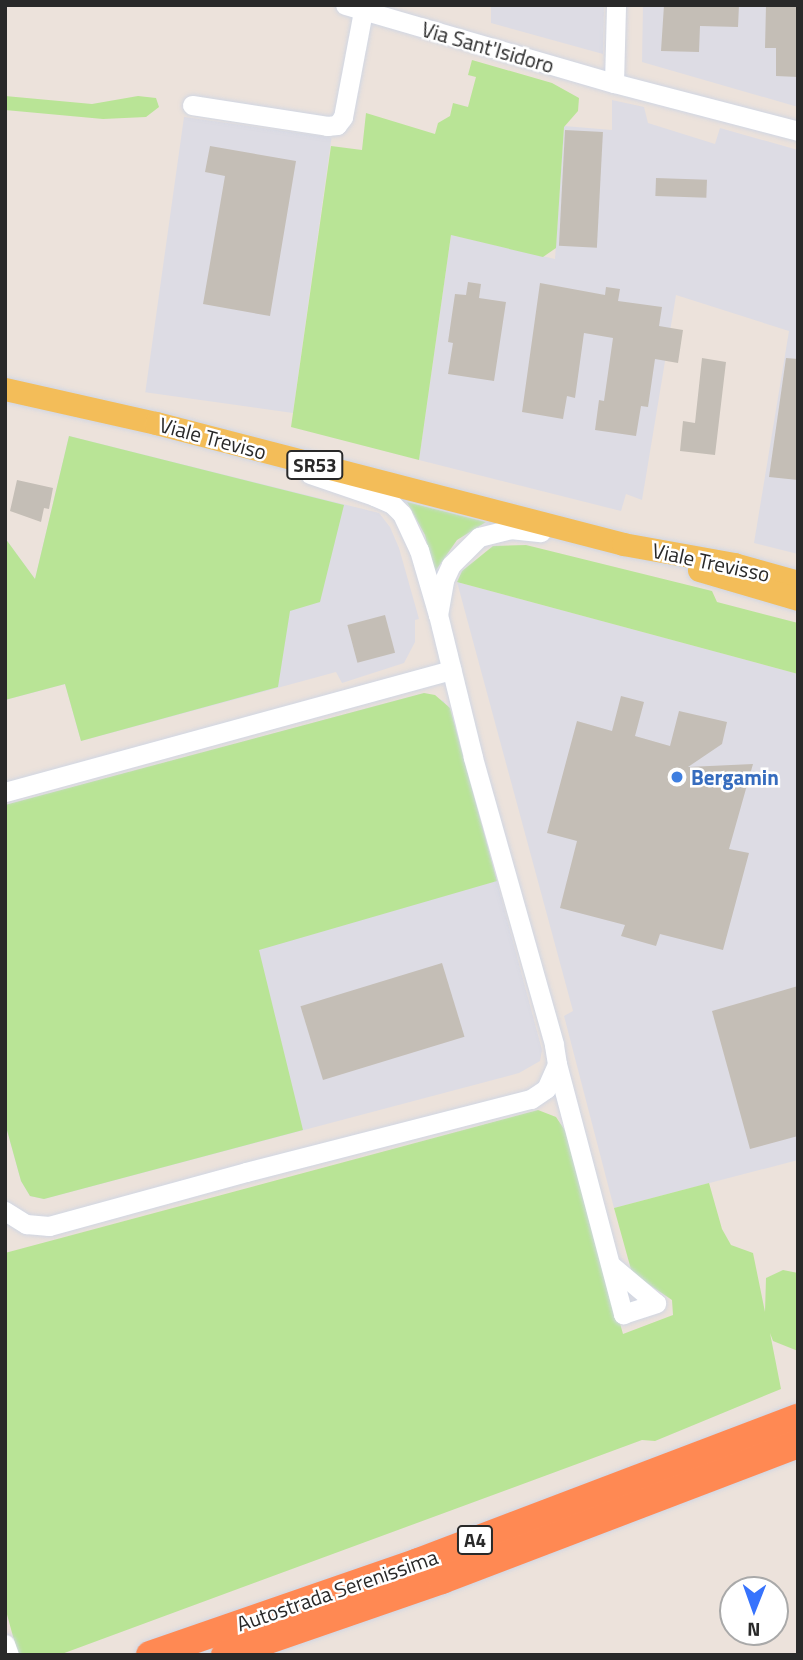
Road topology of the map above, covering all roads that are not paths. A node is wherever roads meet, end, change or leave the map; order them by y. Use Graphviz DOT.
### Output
graph roads {
  1 [pos="616,5"];
  2 [pos="354,8"];
  3 [pos="614,83"];
  4 [pos="192,105"];
  5 [pos="798,131"];
  6 [pos="5,389"];
  7 [pos="156,423"];
  8 [pos="623,544"];
  9 [pos="798,582"];
  10 [pos="798,599"];
  11 [pos="438,615"];
  12 [pos="452,670"];
  13 [pos="5,792"];
  14 [pos="557,1064"];
  15 [pos="5,1211"];
  16 [pos="612,1266"];
  17 [pos="798,1418"];
  18 [pos="798,1444"];
  19 [pos="150,1655"];
  20 [pos="225,1655"];
  1 -- 3 [label="street"];
  2 -- 3 [label="street, Via Sant'Isidoro"];
  2 -- 4 [label="street, Via Sant'Isidoro"];
  3 -- 5 [label="street, Via Sant'Isidoro"];
  6 -- 7 [label="main road, Viale Treviso / SR53"];
  7 -- 8 [label="main road, Viale Treviso / SR53"];
  7 -- 11 [label="street"];
  8 -- 9 [label="main road, Viale Trevisso / SR53"];
  8 -- 10 [label="main road"];
  8 -- 11 [label="street"];
  11 -- 12 [label="street"];
  12 -- 13 [label="street"];
  12 -- 14 [label="street"];
  14 -- 15 [label="street"];
  14 -- 16 [label="street"];
  17 -- 19 [label="highway, Autostrada Serenissima / A4"];
  18 -- 20 [label="highway, Autostrada Serenissima / A4"];
}
